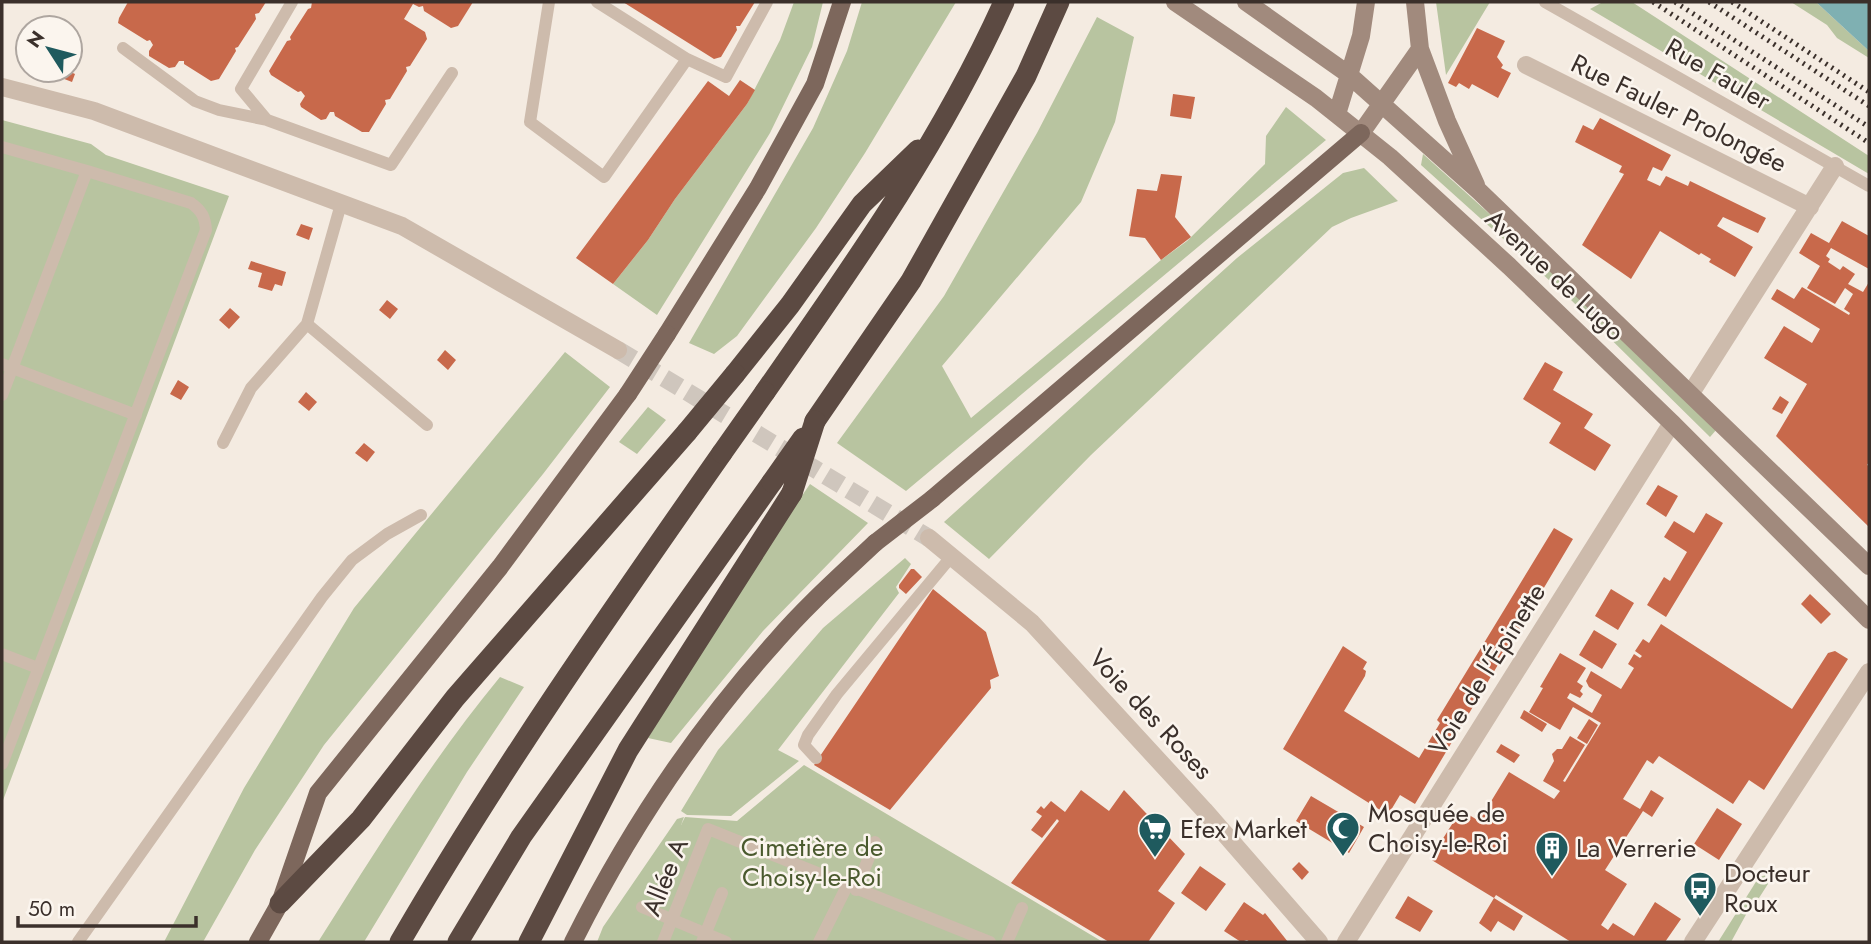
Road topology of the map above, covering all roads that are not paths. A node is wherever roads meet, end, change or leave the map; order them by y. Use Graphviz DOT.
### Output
graph roads {
  1 [pos="292,2"];
  2 [pos="550,2"];
  3 [pos="597,2"];
  4 [pos="766,2"];
  5 [pos="842,2"];
  6 [pos="1004,2"];
  7 [pos="1059,2"];
  8 [pos="1175,2"];
  9 [pos="1246,2"];
  10 [pos="1366,2"];
  11 [pos="1415,2"];
  12 [pos="1545,2"];
  13 [pos="123,48"];
  14 [pos="1420,49"];
  15 [pos="687,58"];
  16 [pos="1526,65"];
  17 [pos="452,73"];
  18 [pos="1348,74"];
  19 [pos="2,87"];
  20 [pos="1381,105"];
  21 [pos="1337,114"];
  22 [pos="267,120"];
  23 [pos="937,132"];
  24 [pos="1361,133"];
  25 [pos="2,147"];
  26 [pos="1835,166"];
  27 [pos="87,171"];
  28 [pos="1869,187"];
  29 [pos="1479,191"];
  30 [pos="341,204"];
  31 [pos="1810,207"];
  32 [pos="307,324"];
  33 [pos="618,350"];
  34 [pos="7,366"];
  35 [pos="1690,393"];
  36 [pos="2,395"];
  37 [pos="136,415"];
  38 [pos="815,421"];
  39 [pos="1672,423"];
  40 [pos="427,425"];
  41 [pos="223,443"];
  42 [pos="421,515"];
  43 [pos="929,538"];
  44 [pos="951,557"];
  45 [pos="1869,566"];
  46 [pos="1869,621"];
  47 [pos="2,654"];
  48 [pos="38,668"];
  49 [pos="1869,672"];
  50 [pos="816,758"];
  51 [pos="2,764"];
  52 [pos="874,842"];
  53 [pos="851,888"];
  54 [pos="722,893"];
  55 [pos="280,903"];
  56 [pos="642,907"];
  57 [pos="1022,908"];
  58 [pos="673,919"];
  59 [pos="703,938"];
  60 [pos="78,942"];
  61 [pos="258,942"];
  62 [pos="400,942"];
  63 [pos="458,942"];
  64 [pos="529,942"];
  65 [pos="573,942"];
  66 [pos="663,942"];
  67 [pos="726,942"];
  68 [pos="819,942"];
  69 [pos="990,942"];
  70 [pos="1007,942"];
  71 [pos="1319,942"];
  72 [pos="1346,942"];
  73 [pos="1693,942"];
  1 -- 22 [label="lane"];
  2 -- 15 [label="lane"];
  3 -- 15 [label="lane"];
  4 -- 15 [label="lane"];
  5 -- 55 [label="main road, bridge"];
  6 -- 23 [label="highway"];
  7 -- 38 [label="highway"];
  8 -- 21 [label="main road, Avenue de Lugo"];
  9 -- 18 [label="main road, Avenue de Lugo"];
  10 -- 18 [label="main road"];
  11 -- 14 [label="main road"];
  12 -- 26 [label="lane, Rue Fauler"];
  13 -- 22 [label="lane"];
  14 -- 20 [label="main road"];
  14 -- 29 [label="main road"];
  16 -- 31 [label="street, Rue Fauler Prolongée"];
  17 -- 22 [label="lane"];
  18 -- 20 [label="main road, Avenue de Lugo"];
  18 -- 21 [label="main road"];
  19 -- 30 [label="street"];
  20 -- 24 [label="main road"];
  20 -- 29 [label="main road, Avenue de Lugo"];
  21 -- 24 [label="main road, Avenue de Lugo"];
  23 -- 55 [label="highway, bridge"];
  23 -- 62 [label="highway, bridge"];
  24 -- 39 [label="main road, Avenue de Lugo"];
  24 -- 65 [label="main road, bridge"];
  25 -- 27 [label="lane"];
  26 -- 28 [label="lane, Rue Fauler"];
  26 -- 31 [label="street"];
  27 -- 34 [label="lane"];
  27 -- 37 [label="lane"];
  29 -- 35 [label="main road, Avenue de Lugo"];
  30 -- 32 [label="lane"];
  30 -- 33 [label="street"];
  31 -- 35 [label="street"];
  32 -- 40 [label="lane"];
  32 -- 41 [label="lane"];
  34 -- 36 [label="lane"];
  34 -- 37 [label="lane"];
  35 -- 45 [label="main road, Avenue de Lugo"];
  37 -- 48 [label="lane"];
  38 -- 63 [label="highway, bridge"];
  38 -- 64 [label="highway, bridge"];
  39 -- 46 [label="main road, Avenue de Lugo"];
  39 -- 72 [label="street, Voie de l'Épinette"];
  42 -- 60 [label="lane"];
  43 -- 44 [label="street, Voie des Roses"];
  44 -- 50 [label="lane"];
  44 -- 71 [label="street, Voie des Roses"];
  47 -- 48 [label="lane"];
  48 -- 51 [label="lane"];
  49 -- 73 [label="street"];
  52 -- 53 [label="lane"];
  53 -- 58 [label="lane, Allée A"];
  53 -- 68 [label="lane"];
  53 -- 69 [label="lane"];
  54 -- 59 [label="lane"];
  55 -- 61 [label="main road"];
  56 -- 58 [label="lane"];
  57 -- 70 [label="lane"];
  58 -- 59 [label="lane"];
  58 -- 66 [label="lane, Allée A"];
  59 -- 67 [label="lane"];
}
